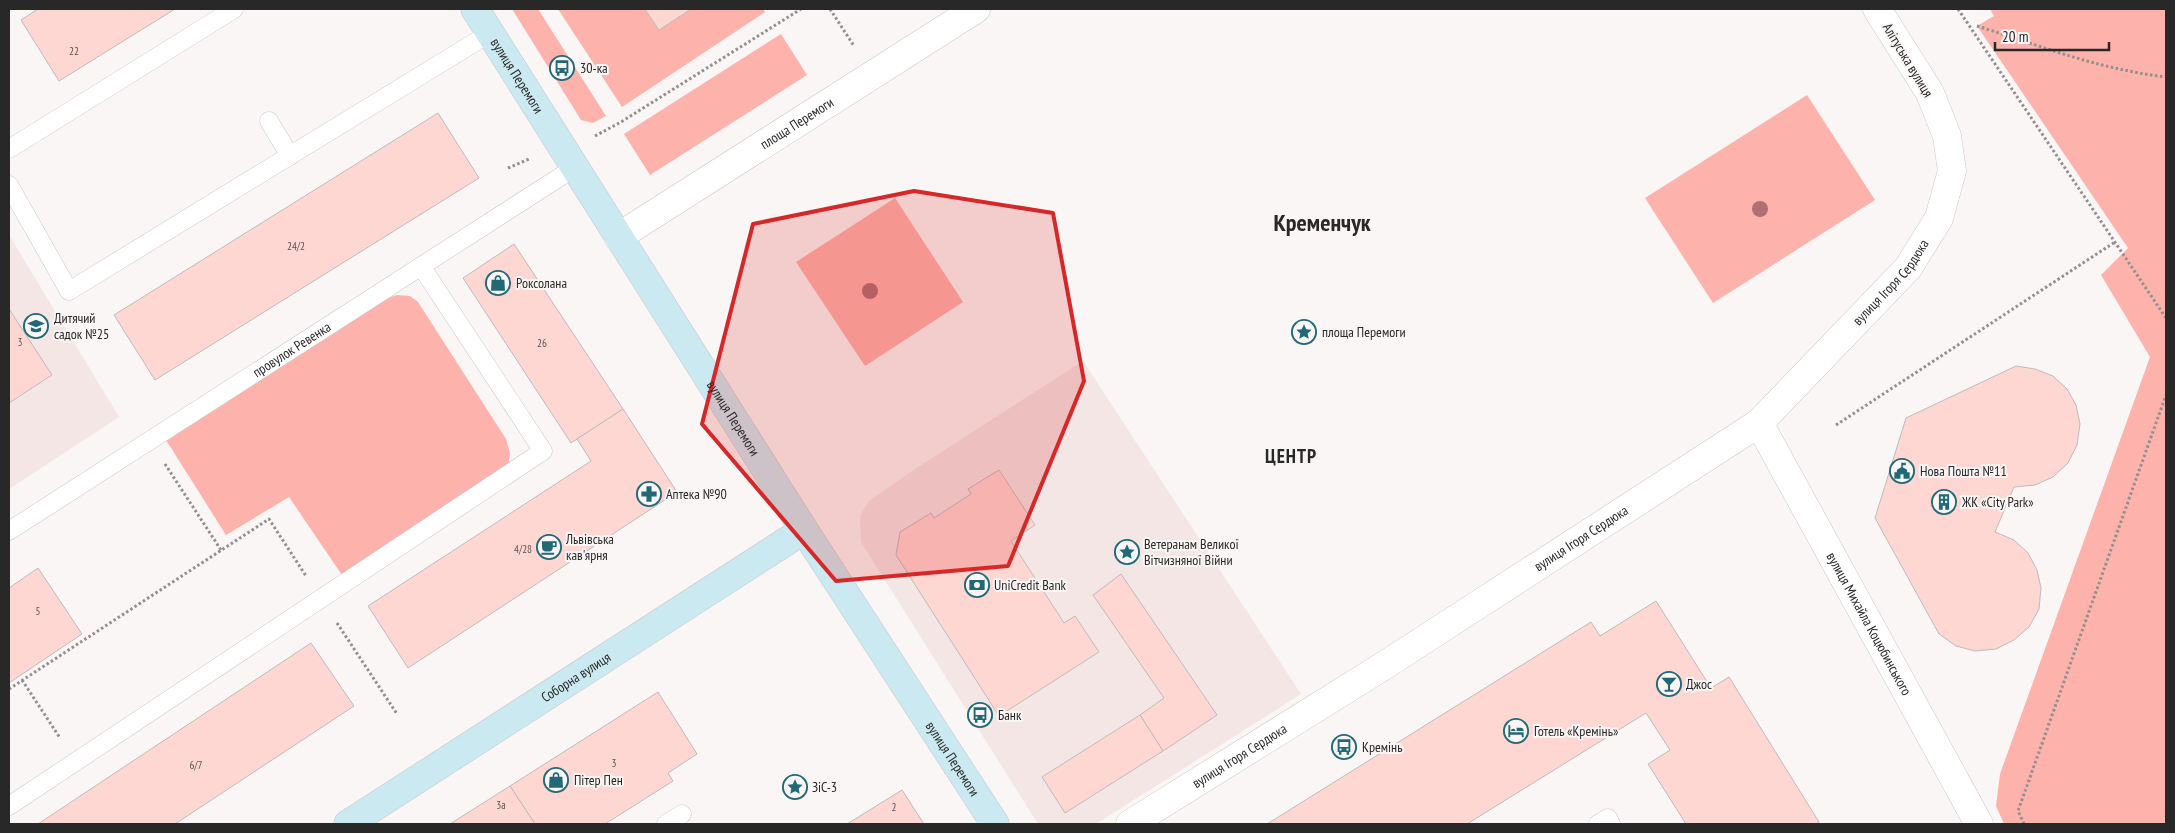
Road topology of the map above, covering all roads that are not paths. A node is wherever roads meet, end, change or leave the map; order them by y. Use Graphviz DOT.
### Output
graph roads {
  1 [pos="234,9"];
  2 [pos="475,9"];
  3 [pos="976,9"];
  4 [pos="1877,9"];
  5 [pos="490,33"];
  6 [pos="269,121"];
  7 [pos="9,149"];
  8 [pos="290,156"];
  9 [pos="574,168"];
  10 [pos="1952,171"];
  11 [pos="9,185"];
  12 [pos="618,237"];
  13 [pos="421,266"];
  14 [pos="1759,423"];
  15 [pos="804,530"];
  16 [pos="9,531"];
  17 [pos="9,806"];
  18 [pos="682,814"];
  19 [pos="348,824"];
  20 [pos="666,824"];
  21 [pos="995,824"];
  22 [pos="1130,824"];
  23 [pos="1598,824"];
  24 [pos="1611,824"];
  25 [pos="1979,824"];
  1 -- 7 [label="lane"];
  2 -- 5 [label="main road, вулиця Перемоги"];
  3 -- 12 [label="street, площа Перемоги"];
  4 -- 10 [label="street, Алітуська вулиця"];
  5 -- 8 [label="lane"];
  5 -- 9 [label="main road, вулиця Перемоги"];
  6 -- 8 [label="lane"];
  8 -- 11 [label="lane"];
  9 -- 12 [label="main road, вулиця Перемоги"];
  9 -- 13 [label="lane, провулок Ревенка"];
  10 -- 14 [label="street, вулиця Ігоря Сердюка"];
  12 -- 15 [label="main road, вулиця Перемоги"];
  13 -- 16 [label="lane, провулок Ревенка"];
  13 -- 17 [label="lane"];
  14 -- 22 [label="street, вулиця Ігоря Сердюка"];
  14 -- 25 [label="street, вулиця Михайла Коцюбинського"];
  15 -- 19 [label="main road, Соборна вулиця"];
  15 -- 21 [label="main road, вулиця Перемоги"];
  18 -- 20 [label="lane"];
  23 -- 24 [label="lane"];
}
